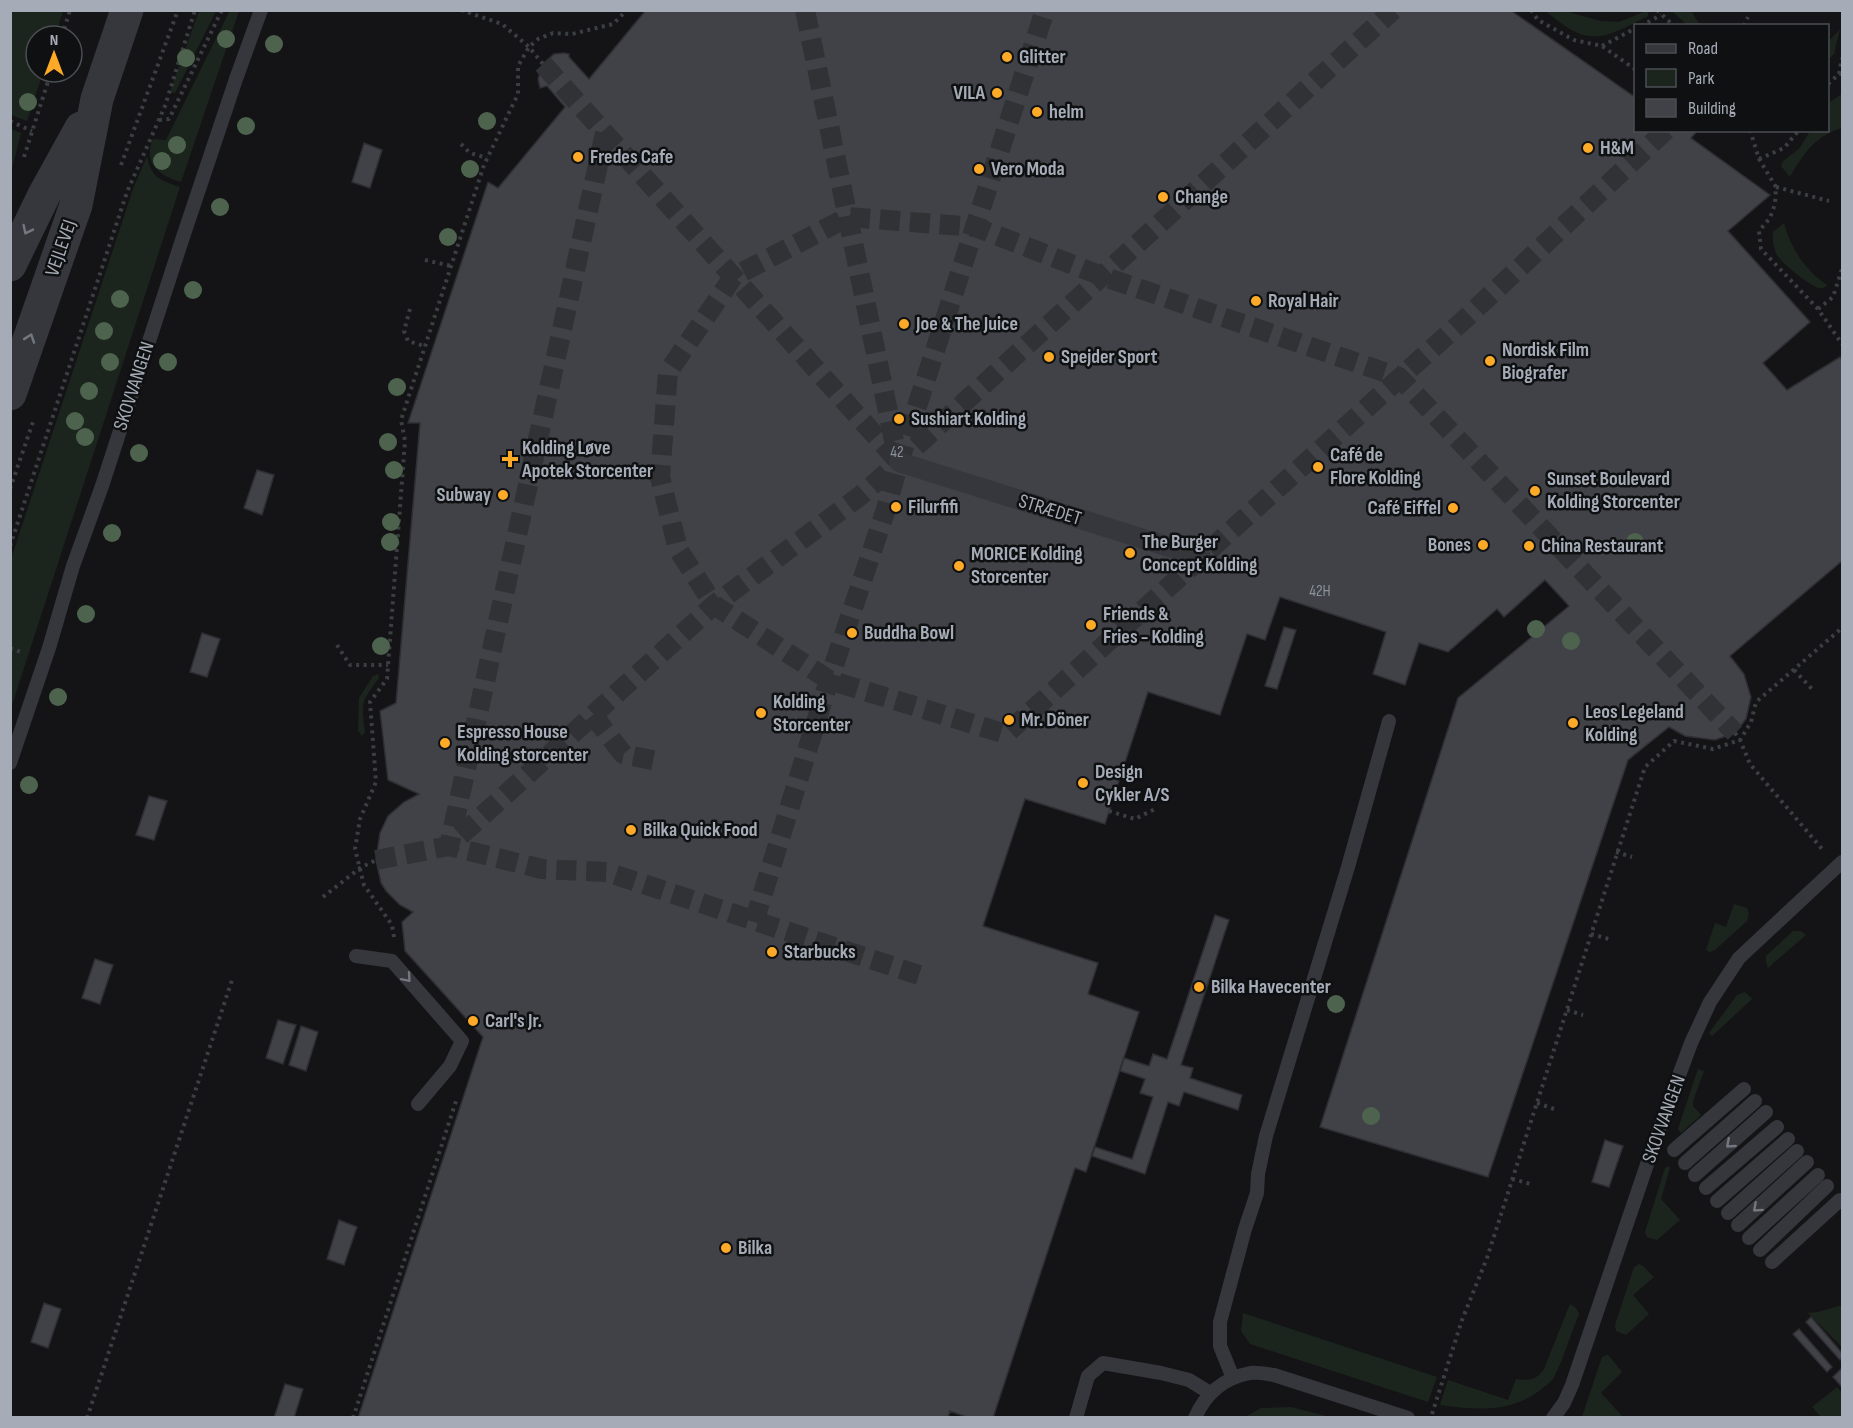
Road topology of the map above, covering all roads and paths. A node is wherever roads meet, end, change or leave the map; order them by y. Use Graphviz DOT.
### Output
graph roads {
  1 [pos="127,10"];
  2 [pos="195,10"];
  3 [pos="222,10"];
  4 [pos="261,10"];
  5 [pos="461,10"];
  6 [pos="627,10"];
  7 [pos="1531,10"];
  8 [pos="1659,13"];
  9 [pos="1748,17"];
  10 [pos="1644,24"];
  11 [pos="1672,24"];
  12 [pos="1745,24"];
  13 [pos="1634,29"];
  14 [pos="1602,46"];
  15 [pos="529,47"];
  16 [pos="1842,58"];
  17 [pos="543,64"];
  18 [pos="1634,69"];
  19 [pos="1841,74"];
  20 [pos="47,84"];
  21 [pos="97,99"];
  22 [pos="159,120"];
  23 [pos="10,121"];
  24 [pos="32,131"];
  25 [pos="1751,132"];
  26 [pos="1796,132"];
  27 [pos="461,144"];
  28 [pos="487,158"];
  29 [pos="1759,159"];
  30 [pos="21,164"];
  31 [pos="1776,187"];
  32 [pos="1829,201"];
  33 [pos="425,260"];
  34 [pos="10,265"];
  35 [pos="451,266"];
  36 [pos="1842,269"];
  37 [pos="410,309"];
  38 [pos="1818,309"];
  39 [pos="1842,344"];
  40 [pos="424,346"];
  41 [pos="10,394"];
  42 [pos="899,462"];
  43 [pos="10,546"];
  44 [pos="1201,557"];
  45 [pos="1842,628"];
  46 [pos="337,645"];
  47 [pos="388,665"];
  48 [pos="1794,670"];
  49 [pos="1812,689"];
  50 [pos="1389,721"];
  51 [pos="1735,733"];
  52 [pos="1740,740"];
  53 [pos="10,763"];
  54 [pos="1157,808"];
  55 [pos="1109,811"];
  56 [pos="1616,852"];
  57 [pos="1632,856"];
  58 [pos="376,861"];
  59 [pos="1840,864"];
  60 [pos="360,868"];
  61 [pos="323,897"];
  62 [pos="1591,934"];
  63 [pos="1609,939"];
  64 [pos="396,948"];
  65 [pos="356,956"];
  66 [pos="232,980"];
  67 [pos="1567,1010"];
  68 [pos="1583,1015"];
  69 [pos="1744,1089"];
  70 [pos="1755,1101"];
  71 [pos="1537,1103"];
  72 [pos="418,1104"];
  73 [pos="1554,1108"];
  74 [pos="1766,1112"];
  75 [pos="452,1113"];
  76 [pos="1777,1126"];
  77 [pos="1788,1139"];
  78 [pos="1674,1150"];
  79 [pos="1797,1151"];
  80 [pos="1807,1162"];
  81 [pos="1685,1163"];
  82 [pos="1695,1175"];
  83 [pos="1818,1175"];
  84 [pos="1512,1179"];
  85 [pos="1531,1184"];
  86 [pos="1827,1186"];
  87 [pos="1706,1188"];
  88 [pos="1840,1200"];
  89 [pos="1717,1201"];
  90 [pos="1728,1213"];
  91 [pos="1738,1225"];
  92 [pos="1749,1238"];
  93 [pos="1760,1250"];
  94 [pos="1772,1262"];
  95 [pos="1233,1378"];
  96 [pos="1210,1393"];
  97 [pos="87,1418"];
  98 [pos="353,1418"];
  99 [pos="1076,1418"];
  100 [pos="1195,1418"];
  101 [pos="1408,1418"];
  102 [pos="1430,1418"];
  103 [pos="1553,1418"];
  1 -- 21 [label="street, VEJLEVEJ"];
  2 -- 22 [label="path"];
  3 -- 22 [label="path"];
  4 -- 53 [label="lane, SKOVVANGEN"];
  5 -- 15 [label="path"];
  6 -- 15 [label="path"];
  7 -- 14 [label="path"];
  8 -- 10 [label="path"];
  8 -- 11 [label="path"];
  9 -- 12 [label="path"];
  13 -- 14 [label="path"];
  14 -- 18 [label="path"];
  15 -- 17 [label="path"];
  15 -- 28 [label="path"];
  16 -- 19 [label="path"];
  20 -- 24 [label="path"];
  21 -- 34 [label="street, VEJLEVEJ, one-way"];
  41 -- 21 [label="street, VEJLEVEJ, one-way"];
  22 -- 43 [label="path"];
  23 -- 24 [label="path"];
  24 -- 30 [label="path"];
  25 -- 29 [label="path"];
  26 -- 29 [label="path"];
  27 -- 28 [label="path"];
  28 -- 35 [label="path"];
  29 -- 31 [label="path"];
  31 -- 32 [label="path"];
  31 -- 38 [label="path"];
  33 -- 35 [label="path"];
  35 -- 40 [label="path"];
  36 -- 38 [label="path"];
  37 -- 40 [label="path"];
  38 -- 39 [label="path"];
  40 -- 47 [label="path"];
  42 -- 44 [label="street, STRÆDET"];
  45 -- 48 [label="path"];
  46 -- 47 [label="path"];
  47 -- 60 [label="path"];
  48 -- 49 [label="path"];
  48 -- 52 [label="path"];
  50 -- 95 [label="lane"];
  51 -- 52 [label="path"];
  52 -- 56 [label="path"];
  52 -- 59 [label="path"];
  54 -- 55 [label="path"];
  56 -- 57 [label="path"];
  56 -- 62 [label="path"];
  58 -- 60 [label="path"];
  59 -- 103 [label="lane, SKOVVANGEN"];
  60 -- 61 [label="path"];
  60 -- 64 [label="path"];
  62 -- 63 [label="path"];
  62 -- 67 [label="path"];
  65 -- 72 [label="lane, one-way"];
  66 -- 97 [label="path"];
  67 -- 68 [label="path"];
  67 -- 71 [label="path"];
  69 -- 78 [label="lane"];
  70 -- 81 [label="lane"];
  71 -- 73 [label="path"];
  71 -- 84 [label="path"];
  74 -- 82 [label="lane, one-way"];
  75 -- 98 [label="path"];
  76 -- 87 [label="lane"];
  77 -- 89 [label="lane"];
  79 -- 90 [label="lane"];
  80 -- 91 [label="lane, one-way"];
  83 -- 92 [label="lane"];
  84 -- 85 [label="path"];
  84 -- 102 [label="path"];
  86 -- 93 [label="lane"];
  88 -- 94 [label="lane"];
  95 -- 96 [label="lane"];
  95 -- 101 [label="lane"];
  96 -- 99 [label="lane"];
  96 -- 100 [label="lane"];
}
